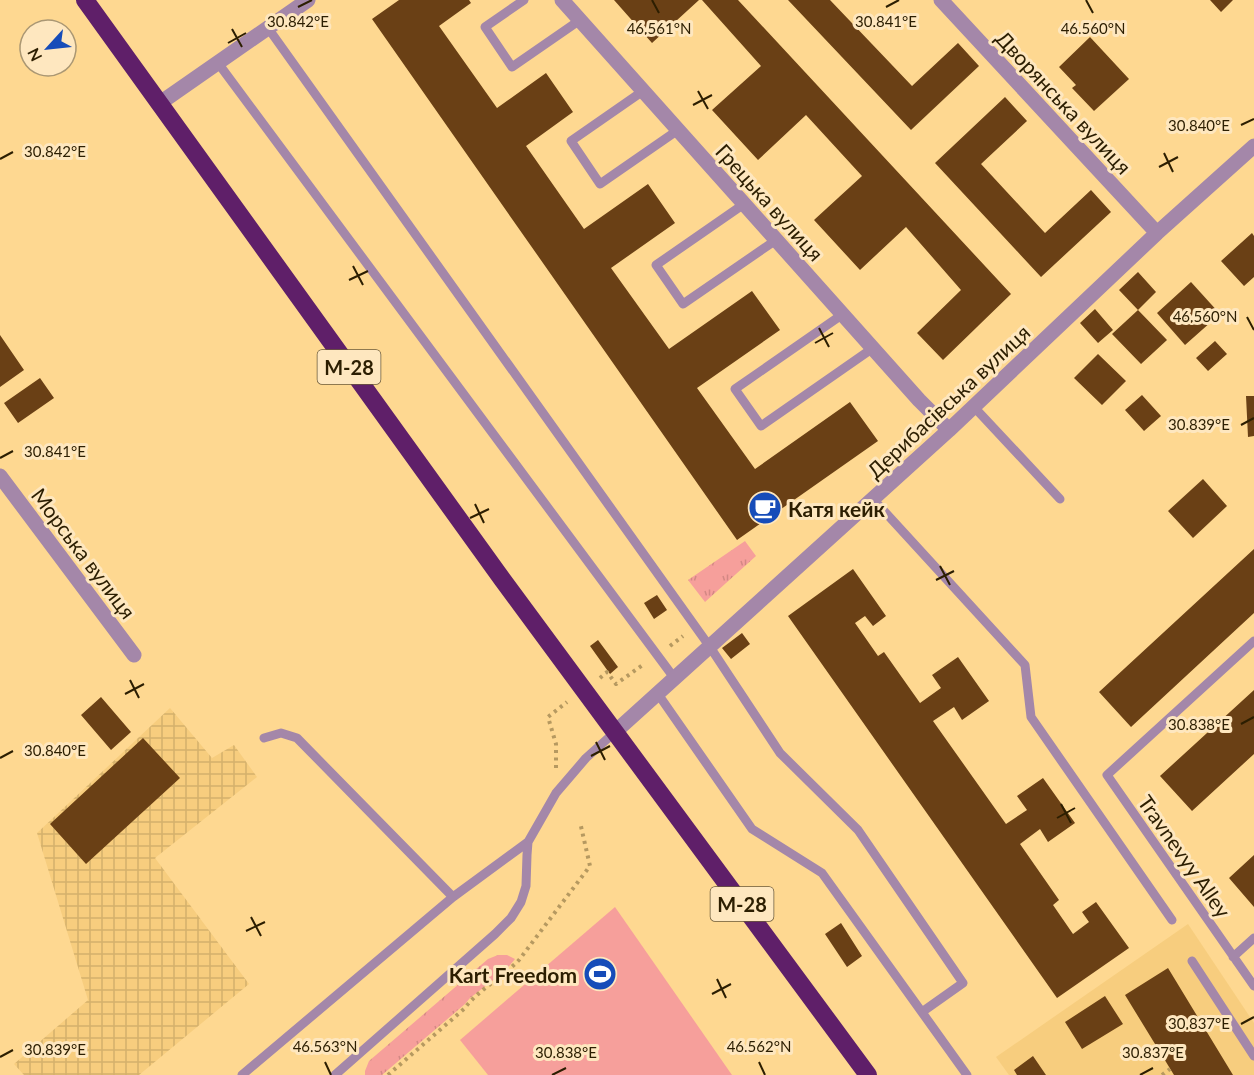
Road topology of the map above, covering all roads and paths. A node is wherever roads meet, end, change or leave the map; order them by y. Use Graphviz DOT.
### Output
graph roads {
  1 [pos="85,0"];
  2 [pos="308,0"];
  3 [pos="524,0"];
  4 [pos="562,0"];
  5 [pos="941,0"];
  6 [pos="580,20"];
  7 [pos="268,28"];
  8 [pos="218,63"];
  9 [pos="643,91"];
  10 [pos="160,103"];
  11 [pos="678,130"];
  12 [pos="1254,146"];
  13 [pos="744,204"];
  14 [pos="1157,233"];
  15 [pos="776,240"];
  16 [pos="843,314"];
  17 [pos="873,348"];
  18 [pos="974,407"];
  19 [pos="949,430"];
  20 [pos="0,476"];
  21 [pos="873,499"];
  22 [pos="1060,499"];
  23 [pos="1254,641"];
  24 [pos="710,647"];
  25 [pos="134,655"];
  26 [pos="607,672"];
  27 [pos="675,679"];
  28 [pos="616,684"];
  29 [pos="658,694"];
  30 [pos="548,717"];
  31 [pos="615,732"];
  32 [pos="264,738"];
  33 [pos="552,776"];
  34 [pos="580,822"];
  35 [pos="528,842"];
  36 [pos="453,897"];
  37 [pos="1172,920"];
  38 [pos="1254,938"];
  39 [pos="1233,957"];
  40 [pos="1192,961"];
  41 [pos="1254,987"];
  42 [pos="922,1012"];
  43 [pos="1254,1056"];
  44 [pos="1170,1069"];
  45 [pos="338,1074"];
  46 [pos="242,1075"];
  47 [pos="388,1075"];
  48 [pos="868,1075"];
  49 [pos="967,1075"];
  50 [pos="1162,1075"];
  1 -- 10 [label="highway, М-28"];
  2 -- 7 [label="street"];
  3 -- 6 [label="lane"];
  4 -- 6 [label="street, Грецька вулиця"];
  5 -- 14 [label="street, Дворянська вулиця"];
  6 -- 9 [label="street, Грецька вулиця"];
  7 -- 8 [label="street"];
  7 -- 24 [label="lane"];
  8 -- 10 [label="street"];
  8 -- 27 [label="lane"];
  9 -- 11 [label="street, Грецька вулиця"];
  9 -- 11 [label="lane"];
  10 -- 31 [label="highway, М-28"];
  11 -- 13 [label="street, Грецька вулиця"];
  12 -- 14 [label="street, Дерибасівська вулиця"];
  13 -- 15 [label="street, Грецька вулиця"];
  13 -- 15 [label="lane"];
  14 -- 18 [label="street, Дерибасівська вулиця"];
  15 -- 16 [label="street, Грецька вулиця"];
  16 -- 17 [label="street, Грецька вулиця"];
  16 -- 17 [label="lane"];
  17 -- 19 [label="street, Грецька вулиця"];
  18 -- 19 [label="street, Дерибасівська вулиця"];
  18 -- 22 [label="lane"];
  19 -- 21 [label="street, Дерибасівська вулиця"];
  20 -- 25 [label="street, Морська вулиця"];
  21 -- 24 [label="street, Дерибасівська вулиця"];
  21 -- 37 [label="lane"];
  23 -- 39 [label="lane, Travnevyy Alley"];
  24 -- 27 [label="street, Дерибасівська вулиця"];
  24 -- 42 [label="lane"];
  26 -- 28 [label="path"];
  27 -- 29 [label="street, Дерибасівська вулиця"];
  29 -- 31 [label="street, Дерибасівська вулиця"];
  29 -- 42 [label="lane"];
  30 -- 33 [label="path"];
  31 -- 35 [label="lane"];
  31 -- 48 [label="highway, М-28"];
  32 -- 36 [label="lane"];
  34 -- 47 [label="path"];
  35 -- 36 [label="lane"];
  35 -- 45 [label="lane"];
  36 -- 46 [label="lane"];
  38 -- 39 [label="lane"];
  39 -- 41 [label="lane, Travnevyy Alley"];
  40 -- 43 [label="lane"];
  42 -- 49 [label="lane"];
  44 -- 50 [label="path"];
}
